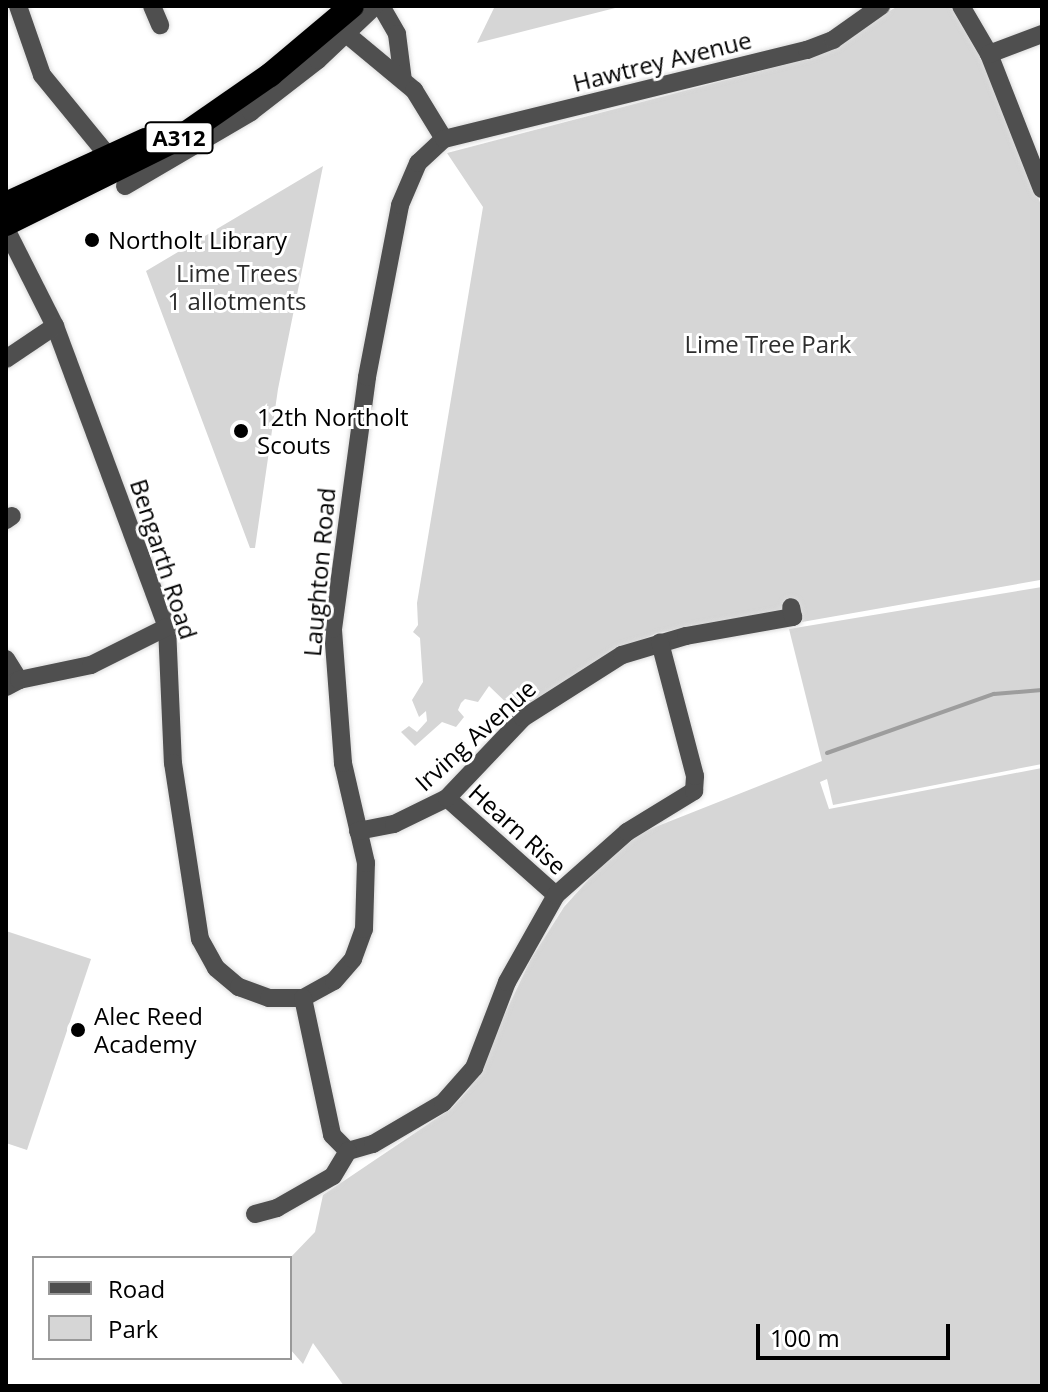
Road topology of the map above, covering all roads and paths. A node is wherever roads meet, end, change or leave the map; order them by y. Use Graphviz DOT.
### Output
graph roads {
  1 [pos="18,6"];
  2 [pos="152,6"];
  3 [pos="375,6"];
  4 [pos="381,6"];
  5 [pos="961,6"];
  6 [pos="877,7"];
  7 [pos="340,17"];
  8 [pos="160,25"];
  9 [pos="1042,34"];
  10 [pos="989,54"];
  11 [pos="403,81"];
  12 [pos="444,139"];
  13 [pos="109,157"];
  14 [pos="125,186"];
  15 [pos="1042,189"];
  16 [pos="6,204"];
  17 [pos="6,227"];
  18 [pos="55,326"];
  19 [pos="6,359"];
  20 [pos="791,607"];
  21 [pos="167,627"];
  22 [pos="660,643"];
  23 [pos="6,659"];
  24 [pos="12,684"];
  25 [pos="447,798"];
  26 [pos="358,831"];
  27 [pos="556,895"];
  28 [pos="303,998"];
  29 [pos="348,1151"];
  30 [pos="255,1214"];
  1 -- 13 [label="street"];
  2 -- 8 [label="street"];
  3 -- 7 [label="street"];
  4 -- 11 [label="street"];
  5 -- 10 [label="street"];
  6 -- 12 [label="street, Hawtrey Avenue"];
  7 -- 11 [label="street"];
  7 -- 13 [label="highway, A312"];
  7 -- 14 [label="street"];
  7 -- 17 [label="highway, A312"];
  9 -- 10 [label="street"];
  10 -- 15 [label="street"];
  11 -- 12 [label="street"];
  12 -- 26 [label="street, Laughton Road"];
  13 -- 16 [label="highway, A312"];
  17 -- 18 [label="street, Bengarth Road"];
  18 -- 19 [label="street"];
  18 -- 21 [label="street, Bengarth Road"];
  20 -- 22 [label="street, Irving Avenue"];
  21 -- 24 [label="street"];
  21 -- 28 [label="street, Bengarth Road"];
  22 -- 25 [label="street, Irving Avenue"];
  22 -- 27 [label="street"];
  23 -- 24 [label="street"];
  25 -- 26 [label="street, Irving Avenue"];
  25 -- 27 [label="street, Hearn Rise"];
  26 -- 28 [label="street, Laughton Road"];
  27 -- 29 [label="street"];
  28 -- 29 [label="street"];
  29 -- 30 [label="street"];
}
